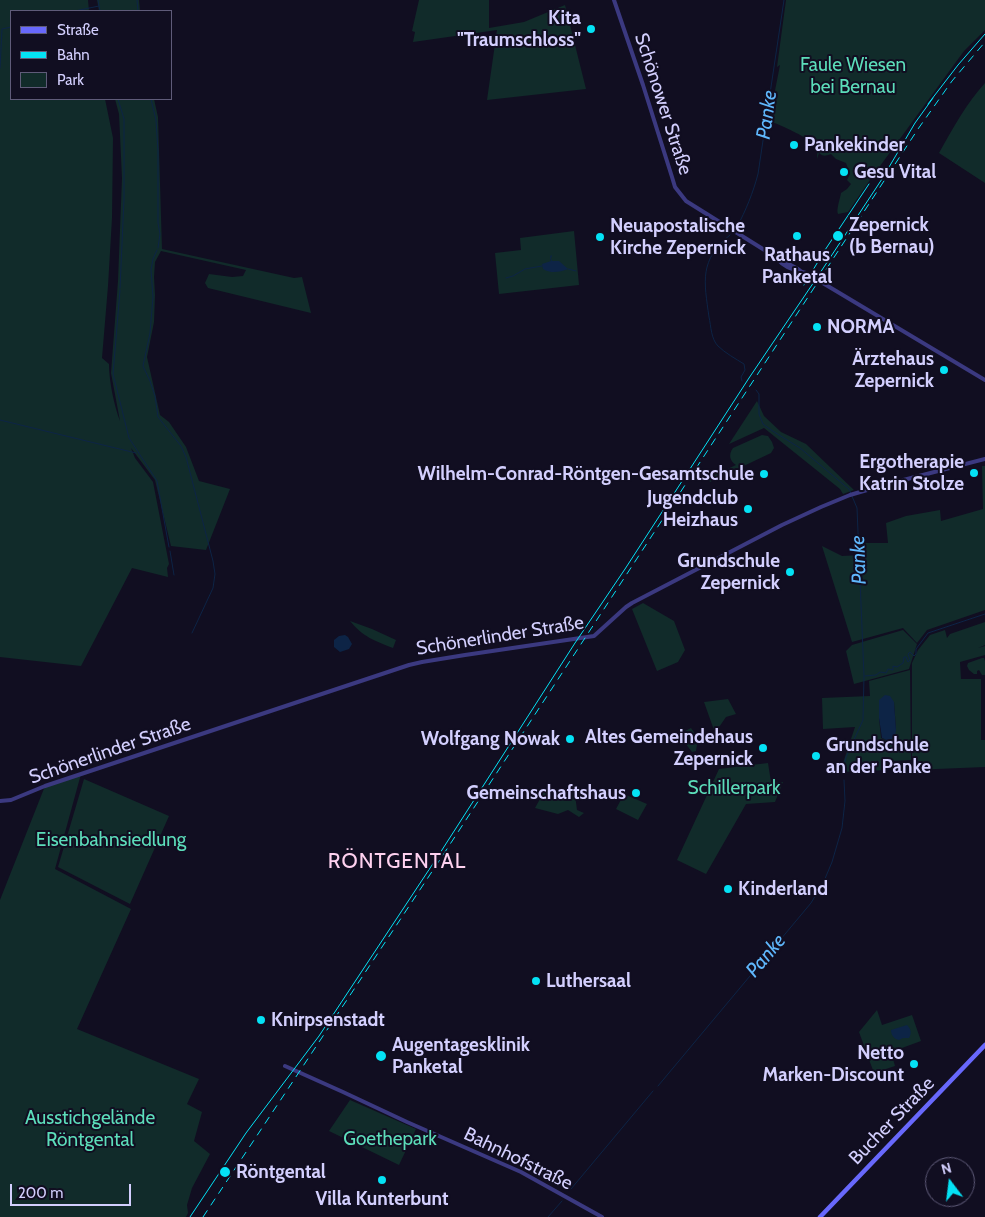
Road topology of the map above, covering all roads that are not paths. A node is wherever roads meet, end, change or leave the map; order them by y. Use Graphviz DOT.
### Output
graph roads {
  1 [pos="614,0"];
  2 [pos="985,380"];
  3 [pos="985,459"];
  4 [pos="0,801"];
  5 [pos="985,1045"];
  6 [pos="285,1066"];
  7 [pos="602,1217"];
  8 [pos="820,1217"];
  1 -- 2 [label="street, Schönower Straße"];
  3 -- 4 [label="street, Schönerlinder Straße"];
  5 -- 8 [label="main road, Bucher Straße"];
  6 -- 7 [label="street, Bahnhofstraße"];
}
